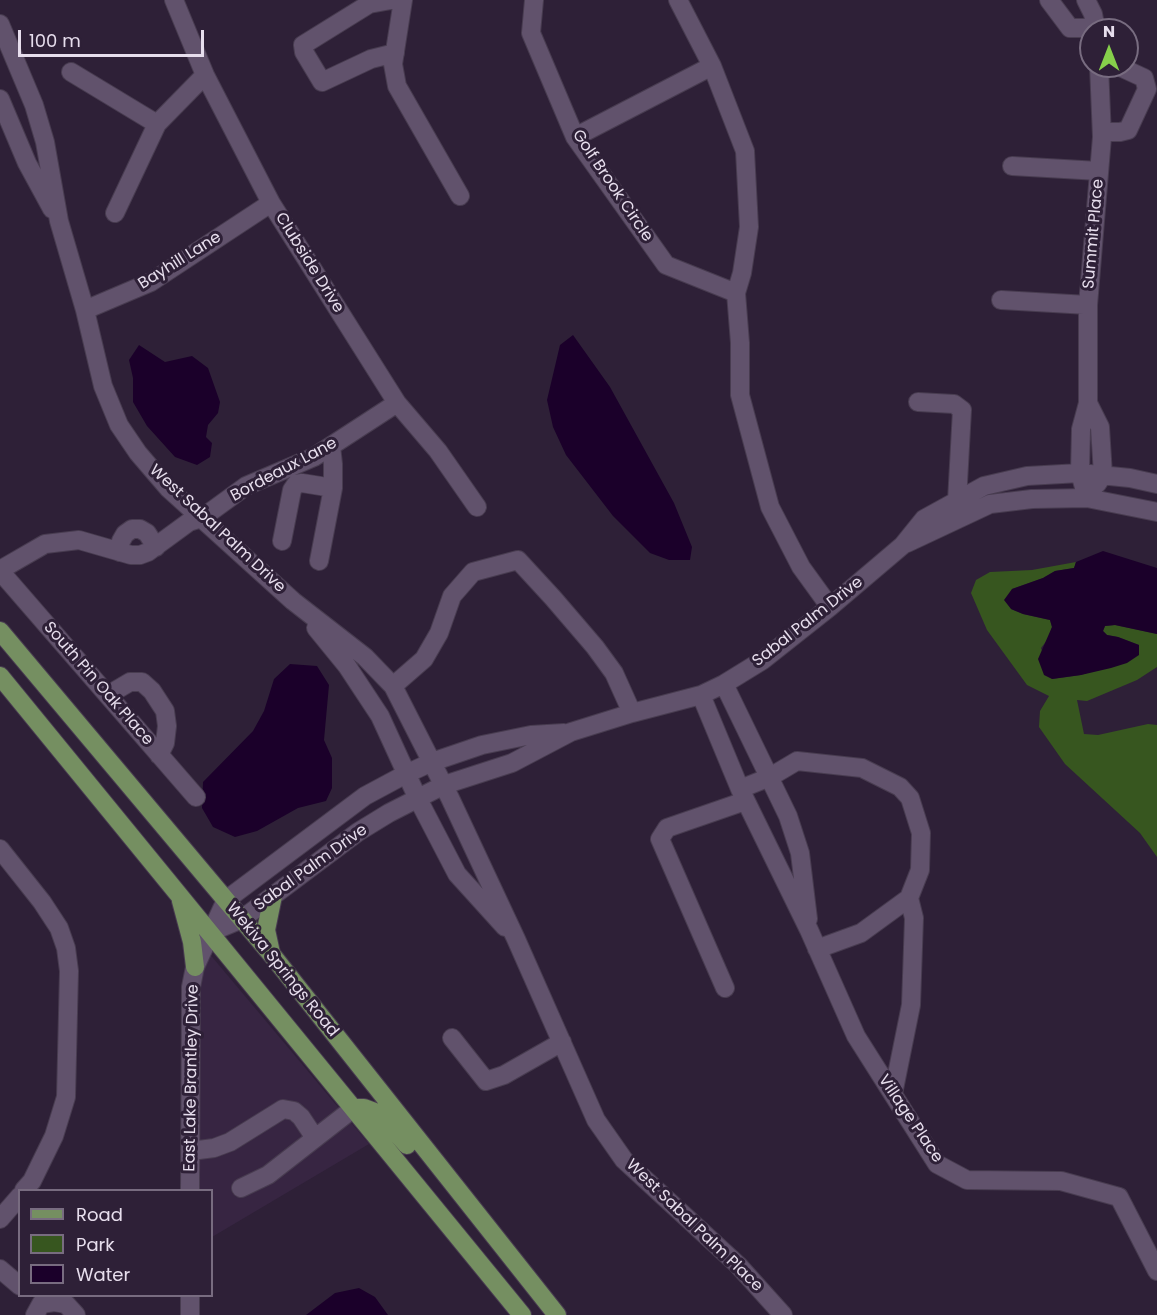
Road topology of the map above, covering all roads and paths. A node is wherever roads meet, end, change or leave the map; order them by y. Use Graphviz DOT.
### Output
graph roads {
  1 [pos="174,0"];
  2 [pos="391,0"];
  3 [pos="404,0"];
  4 [pos="534,0"];
  5 [pos="678,0"];
  6 [pos="1049,0"];
  7 [pos="0,24"];
  8 [pos="1079,24"];
  9 [pos="395,53"];
  10 [pos="712,66"];
  11 [pos="71,72"];
  12 [pos="205,75"];
  13 [pos="1139,76"];
  14 [pos="1100,78"];
  15 [pos="0,99"];
  16 [pos="157,124"];
  17 [pos="1102,132"];
  18 [pos="574,137"];
  19 [pos="1012,166"];
  20 [pos="1099,171"];
  21 [pos="460,196"];
  22 [pos="271,203"];
  23 [pos="115,213"];
  24 [pos="59,221"];
  25 [pos="736,293"];
  26 [pos="1001,300"];
  27 [pos="1088,305"];
  28 [pos="84,310"];
  29 [pos="918,402"];
  30 [pos="397,403"];
  31 [pos="1088,403"];
  32 [pos="331,446"];
  33 [pos="1080,473"];
  34 [pos="1103,475"];
  35 [pos="1157,484"];
  36 [pos="333,488"];
  37 [pos="1087,498"];
  38 [pos="957,501"];
  39 [pos="477,507"];
  40 [pos="1157,512"];
  41 [pos="202,518"];
  42 [pos="282,541"];
  43 [pos="903,545"];
  44 [pos="156,547"];
  45 [pos="119,552"];
  46 [pos="320,561"];
  47 [pos="0,570"];
  48 [pos="293,601"];
  49 [pos="830,608"];
  50 [pos="0,631"];
  51 [pos="0,676"];
  52 [pos="724,684"];
  53 [pos="393,686"];
  54 [pos="108,695"];
  55 [pos="701,695"];
  56 [pos="633,713"];
  57 [pos="571,732"];
  58 [pos="159,754"];
  59 [pos="432,762"];
  60 [pos="406,774"];
  61 [pos="770,777"];
  62 [pos="444,785"];
  63 [pos="742,795"];
  64 [pos="196,797"];
  65 [pos="418,799"];
  66 [pos="0,849"];
  67 [pos="481,864"];
  68 [pos="460,877"];
  69 [pos="177,891"];
  70 [pos="273,896"];
  71 [pos="909,898"];
  72 [pos="226,900"];
  73 [pos="242,919"];
  74 [pos="809,930"];
  75 [pos="211,932"];
  76 [pos="516,939"];
  77 [pos="817,949"];
  78 [pos="272,955"];
  79 [pos="195,967"];
  80 [pos="725,987"];
  81 [pos="452,1038"];
  82 [pos="562,1042"];
  83 [pos="893,1094"];
  84 [pos="354,1108"];
  85 [pos="315,1138"];
  86 [pos="190,1151"];
  87 [pos="241,1188"];
  88 [pos="26,1189"];
  89 [pos="190,1189"];
  90 [pos="461,1194"];
  91 [pos="18,1198"];
  92 [pos="0,1219"];
  93 [pos="0,1269"];
  94 [pos="1157,1271"];
  95 [pos="18,1284"];
  96 [pos="190,1297"];
  97 [pos="36,1305"];
  98 [pos="76,1315"];
  99 [pos="190,1315"];
  100 [pos="522,1315"];
  101 [pos="557,1315"];
  102 [pos="783,1315"];
  1 -- 12 [label="street, Clubside Drive"];
  2 -- 9 [label="street"];
  3 -- 9 [label="street"];
  4 -- 18 [label="street, Golf Brook Circle"];
  5 -- 10 [label="street"];
  6 -- 8 [label="street"];
  7 -- 24 [label="street, West Sabal Palm Drive"];
  9 -- 21 [label="street"];
  10 -- 18 [label="street"];
  10 -- 25 [label="street"];
  11 -- 16 [label="street"];
  12 -- 16 [label="street"];
  12 -- 22 [label="street, Clubside Drive"];
  13 -- 17 [label="street"];
  14 -- 17 [label="street, Summit Place"];
  15 -- 24 [label="street, West Sabal Palm Drive"];
  16 -- 23 [label="street"];
  17 -- 20 [label="street, Summit Place"];
  18 -- 25 [label="street, Golf Brook Circle"];
  19 -- 20 [label="street"];
  20 -- 27 [label="street, Summit Place"];
  22 -- 28 [label="street, Bayhill Lane"];
  22 -- 30 [label="street, Clubside Drive"];
  24 -- 28 [label="street, West Sabal Palm Drive"];
  25 -- 49 [label="street"];
  26 -- 27 [label="street"];
  27 -- 31 [label="street, Summit Place"];
  28 -- 41 [label="street, West Sabal Palm Drive"];
  29 -- 38 [label="street"];
  30 -- 32 [label="street, Bordeaux Lane"];
  30 -- 39 [label="street, Clubside Drive"];
  31 -- 33 [label="street, Summit Place"];
  31 -- 34 [label="street, Summit Place"];
  32 -- 36 [label="street"];
  32 -- 41 [label="street, Bordeaux Lane"];
  33 -- 34 [label="street, Sabal Palm Drive"];
  33 -- 37 [label="street, Summit Place"];
  33 -- 38 [label="street, Sabal Palm Drive"];
  34 -- 35 [label="street, Sabal Palm Drive"];
  34 -- 37 [label="street"];
  36 -- 42 [label="street"];
  36 -- 46 [label="street"];
  37 -- 40 [label="street, Sabal Palm Drive"];
  37 -- 43 [label="street, Sabal Palm Drive"];
  38 -- 43 [label="street, Sabal Palm Drive"];
  41 -- 44 [label="street, Bordeaux Lane"];
  41 -- 48 [label="street, West Sabal Palm Drive"];
  43 -- 49 [label="street, Sabal Palm Drive"];
  44 -- 45 [label="street"];
  44 -- 45 [label="street"];
  45 -- 47 [label="street"];
  47 -- 54 [label="street, South Pin Oak Place"];
  48 -- 53 [label="street, West Sabal Palm Drive"];
  48 -- 60 [label="street, West Sabal Palm Drive"];
  49 -- 52 [label="street, Sabal Palm Drive"];
  50 -- 72 [label="main road, Wekiva Springs Road"];
  51 -- 69 [label="main road, Wekiva Springs Road"];
  52 -- 55 [label="street, Sabal Palm Drive"];
  52 -- 61 [label="street, Village Place"];
  53 -- 56 [label="street"];
  53 -- 59 [label="street, West Sabal Palm Drive"];
  54 -- 58 [label="street, South Pin Oak Place"];
  54 -- 58 [label="street"];
  55 -- 56 [label="street, Sabal Palm Drive"];
  55 -- 63 [label="street, Village Place"];
  56 -- 57 [label="street, Sabal Palm Drive"];
  57 -- 59 [label="street, Sabal Palm Drive"];
  57 -- 62 [label="street, Sabal Palm Drive"];
  58 -- 64 [label="street, South Pin Oak Place"];
  59 -- 60 [label="street, Sabal Palm Drive"];
  59 -- 62 [label="street, West Sabal Palm Drive"];
  60 -- 65 [label="street, West Sabal Palm Drive"];
  60 -- 72 [label="street, Sabal Palm Drive"];
  61 -- 63 [label="street"];
  61 -- 71 [label="street"];
  61 -- 74 [label="street, Village Place"];
  62 -- 65 [label="street, Sabal Palm Drive"];
  62 -- 67 [label="street, West Sabal Palm Place"];
  63 -- 74 [label="street, Village Place"];
  63 -- 80 [label="street"];
  65 -- 68 [label="street, West Sabal Palm Place"];
  65 -- 70 [label="street, Sabal Palm Drive"];
  66 -- 88 [label="street"];
  67 -- 68 [label="street"];
  67 -- 76 [label="street, West Sabal Palm Place"];
  68 -- 76 [label="street, West Sabal Palm Place"];
  69 -- 75 [label="main road, Wekiva Springs Road"];
  69 -- 79 [label="main road"];
  70 -- 73 [label="street, Sabal Palm Drive"];
  70 -- 78 [label="main road"];
  71 -- 77 [label="street"];
  71 -- 83 [label="street"];
  72 -- 73 [label="main road, Wekiva Springs Road"];
  72 -- 75 [label="street, Sabal Palm Drive"];
  73 -- 75 [label="street, Sabal Palm Drive"];
  73 -- 78 [label="main road, Wekiva Springs Road"];
  74 -- 77 [label="street, Village Place"];
  75 -- 79 [label="street, East Lake Brantley Drive"];
  75 -- 84 [label="main road, Wekiva Springs Road"];
  76 -- 82 [label="street, West Sabal Palm Place"];
  77 -- 83 [label="street, Village Place"];
  78 -- 90 [label="main road, Wekiva Springs Road"];
  79 -- 86 [label="street, East Lake Brantley Drive"];
  81 -- 82 [label="street"];
  82 -- 102 [label="street, West Sabal Palm Place"];
  83 -- 94 [label="street, Village Place"];
  84 -- 85 [label="street"];
  84 -- 90 [label="main road"];
  84 -- 100 [label="main road, Wekiva Springs Road"];
  85 -- 86 [label="street"];
  85 -- 87 [label="street"];
  86 -- 89 [label="street, East Lake Brantley Drive"];
  90 -- 101 [label="main road, Wekiva Springs Road"];
  91 -- 92 [label="street"];
  93 -- 95 [label="street"];
  96 -- 99 [label="street"];
  97 -- 98 [label="street"];
}
